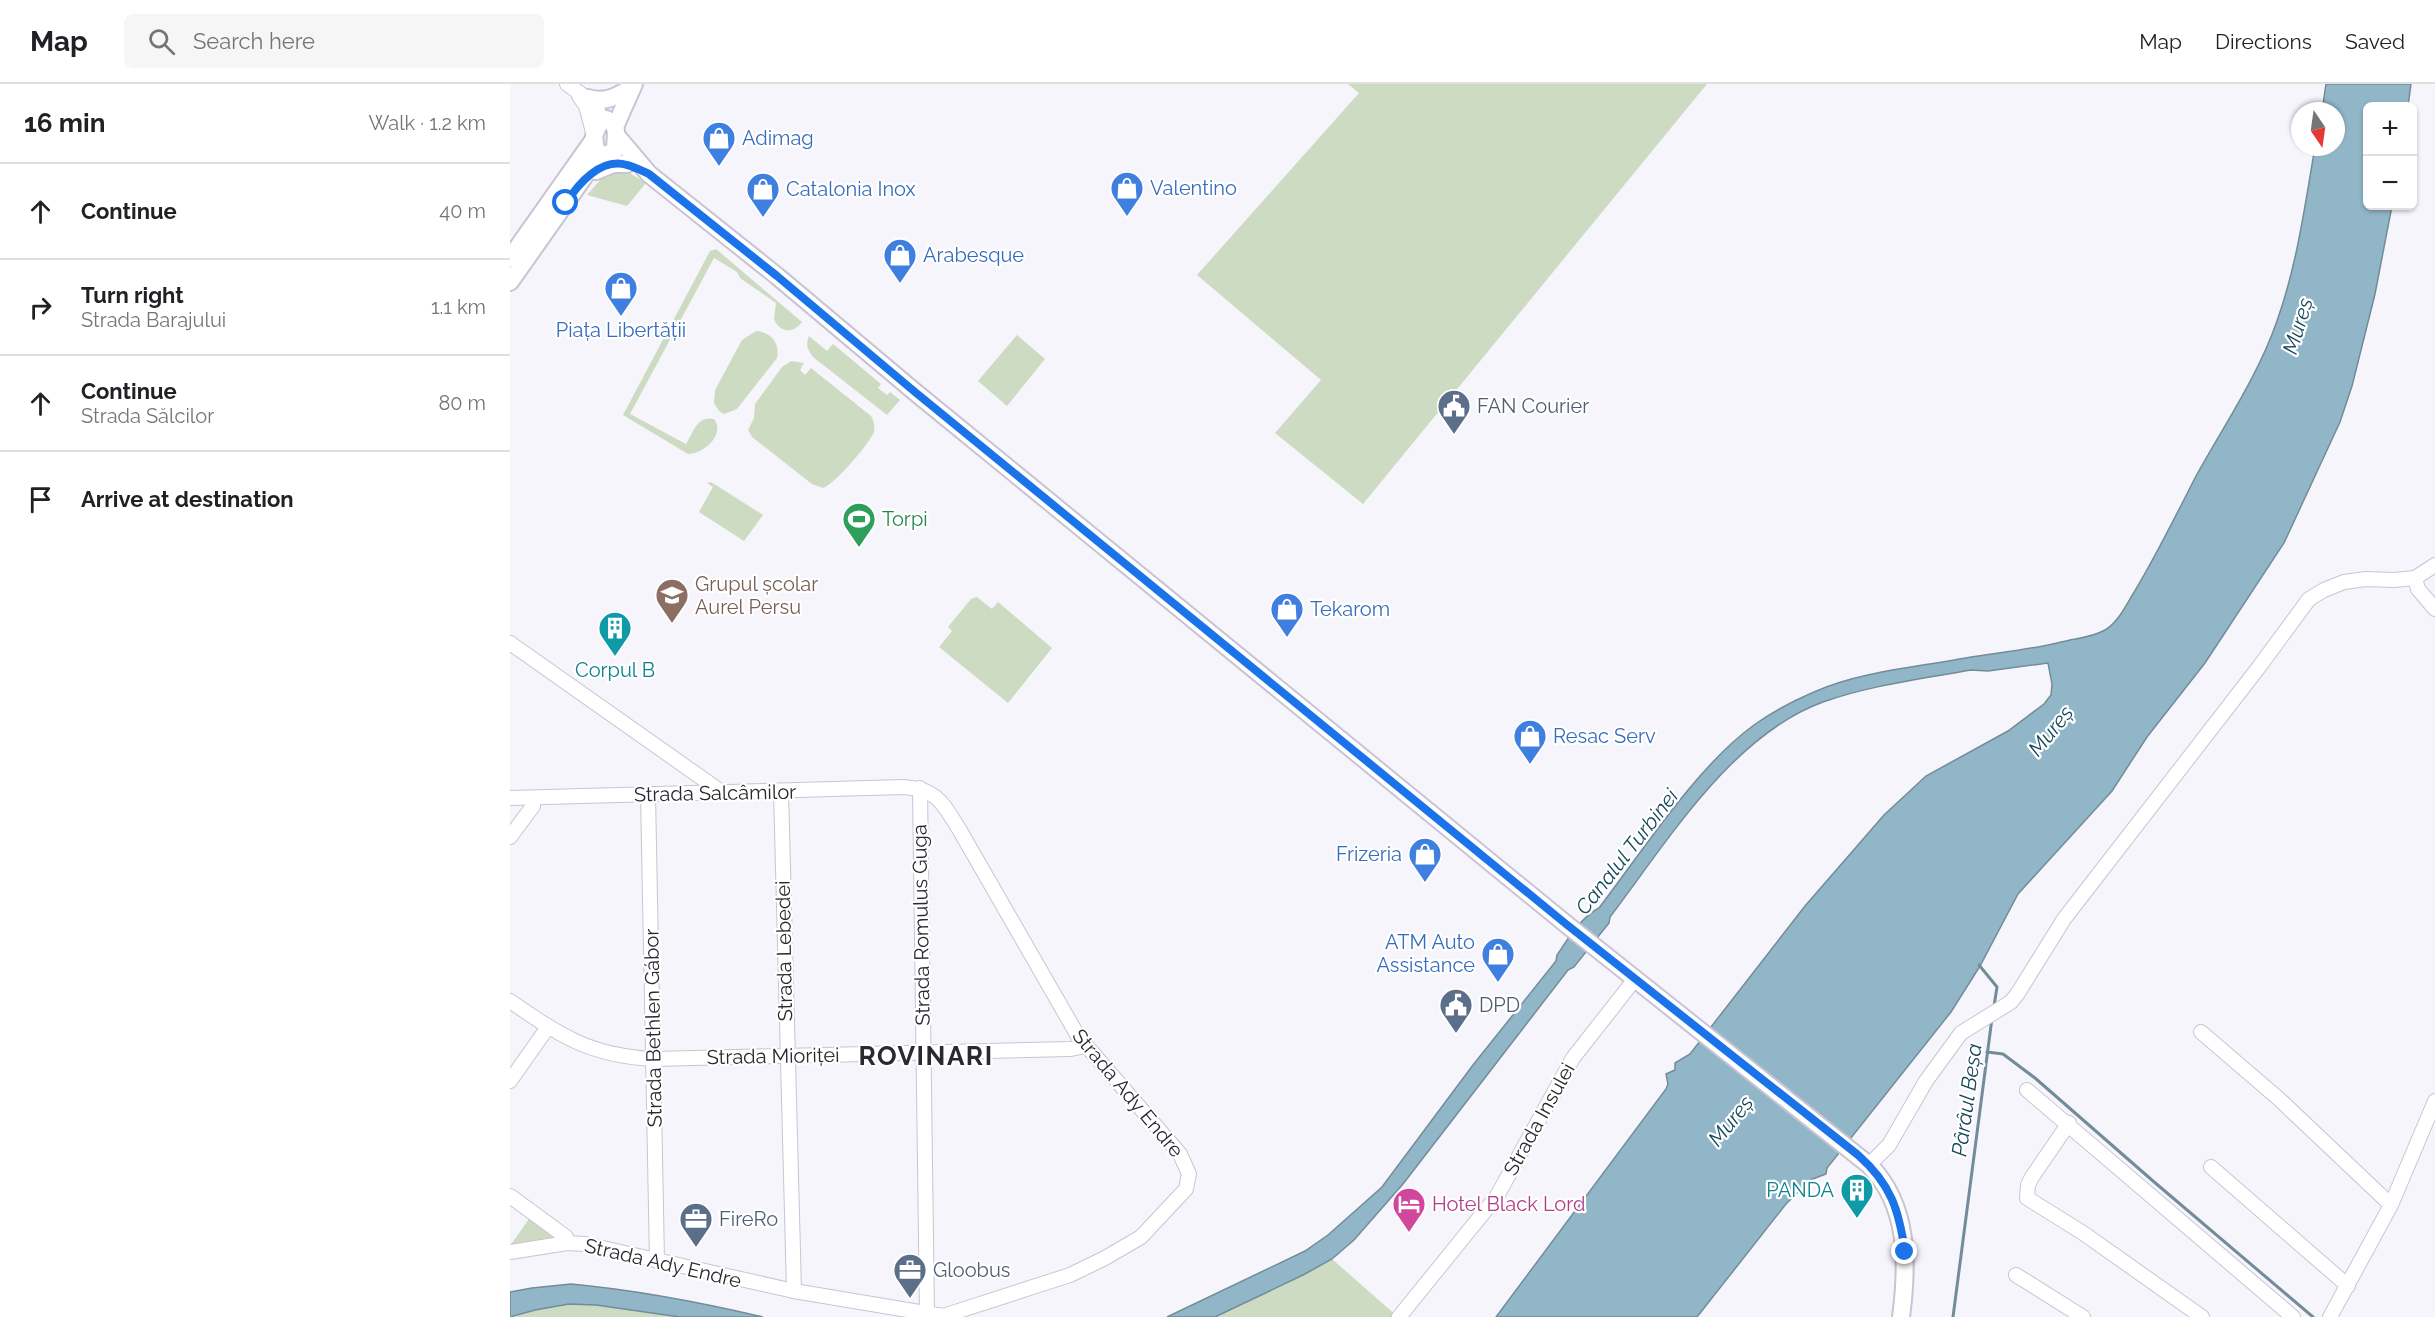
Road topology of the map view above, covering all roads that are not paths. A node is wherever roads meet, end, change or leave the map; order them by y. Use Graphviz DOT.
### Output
graph roads {
  1 [pos="632,85"];
  2 [pos="577,90"];
  3 [pos="610,126"];
  4 [pos="594,137"];
  5 [pos="606,156"];
  6 [pos="627,165"];
  7 [pos="649,174"];
  8 [pos="573,192"];
  9 [pos="510,258"];
  10 [pos="510,282"];
  11 [pos="2435,565"];
  12 [pos="2415,578"];
  13 [pos="2435,609"];
  14 [pos="510,643"];
  15 [pos="920,788"];
  16 [pos="781,791"];
  17 [pos="723,793"];
  18 [pos="648,794"];
  19 [pos="510,798"];
  20 [pos="534,798"];
  21 [pos="510,837"];
  22 [pos="1635,979"];
  23 [pos="510,1001"];
  24 [pos="548,1027"];
  25 [pos="2202,1032"];
  26 [pos="1086,1046"];
  27 [pos="922,1052"];
  28 [pos="786,1056"];
  29 [pos="654,1059"];
  30 [pos="510,1081"];
  31 [pos="2027,1090"];
  32 [pos="2435,1101"];
  33 [pos="2069,1124"];
  34 [pos="1863,1160"];
  35 [pos="2211,1167"];
  36 [pos="510,1196"];
  37 [pos="2391,1205"];
  38 [pos="567,1243"];
  39 [pos="510,1252"];
  40 [pos="657,1262"];
  41 [pos="2016,1275"];
  42 [pos="2348,1286"];
  43 [pos="794,1292"];
  44 [pos="927,1314"];
  45 [pos="1400,1317"];
  46 [pos="1901,1317"];
  47 [pos="2083,1317"];
  48 [pos="2202,1317"];
  49 [pos="2293,1317"];
  50 [pos="2330,1317"];
  1 -- 2 [label="main road"];
  1 -- 3 [label="main road"];
  2 -- 3 [label="street"];
  2 -- 4 [label="street"];
  3 -- 4 [label="main road"];
  3 -- 5 [label="main road"];
  3 -- 7 [label="main road"];
  4 -- 5 [label="main road"];
  4 -- 9 [label="main road"];
  5 -- 6 [label="main road"];
  5 -- 8 [label="main road"];
  6 -- 7 [label="main road"];
  6 -- 8 [label="main road"];
  7 -- 22 [label="main road"];
  8 -- 10 [label="main road"];
  11 -- 12 [label="street"];
  12 -- 13 [label="street"];
  12 -- 34 [label="street"];
  14 -- 17 [label="street"];
  15 -- 16 [label="street, Strada Salcâmilor"];
  15 -- 26 [label="street, Strada Ady Endre"];
  15 -- 27 [label="street, Strada Romulus Guga"];
  16 -- 17 [label="street, Strada Salcâmilor"];
  16 -- 28 [label="street, Strada Lebedei"];
  17 -- 18 [label="street, Strada Salcâmilor"];
  18 -- 20 [label="street, Strada Salcâmilor"];
  18 -- 29 [label="street, Strada Bethlen Gábor"];
  19 -- 20 [label="street, Strada Salcâmilor"];
  20 -- 21 [label="street"];
  22 -- 34 [label="main road"];
  22 -- 45 [label="street, Strada Insulei"];
  23 -- 24 [label="street, Strada Mioriței"];
  24 -- 29 [label="street, Strada Mioriței"];
  24 -- 30 [label="street"];
  25 -- 37 [label="street"];
  26 -- 27 [label="street, Strada Mioriței"];
  26 -- 44 [label="street, Strada Ady Endre"];
  27 -- 28 [label="street, Strada Mioriței"];
  27 -- 44 [label="street, Strada Romulus Guga"];
  28 -- 29 [label="street, Strada Mioriței"];
  28 -- 43 [label="street, Strada Lebedei"];
  29 -- 40 [label="street, Strada Bethlen Gábor"];
  31 -- 33 [label="street"];
  32 -- 37 [label="street"];
  33 -- 48 [label="street"];
  33 -- 49 [label="street"];
  34 -- 46 [label="main road"];
  35 -- 42 [label="street"];
  36 -- 38 [label="street"];
  37 -- 42 [label="street"];
  38 -- 39 [label="street, Strada Ady Endre"];
  38 -- 40 [label="street, Strada Ady Endre"];
  40 -- 43 [label="street, Strada Ady Endre"];
  41 -- 47 [label="street"];
  42 -- 50 [label="street"];
  43 -- 44 [label="street, Strada Ady Endre"];
}
